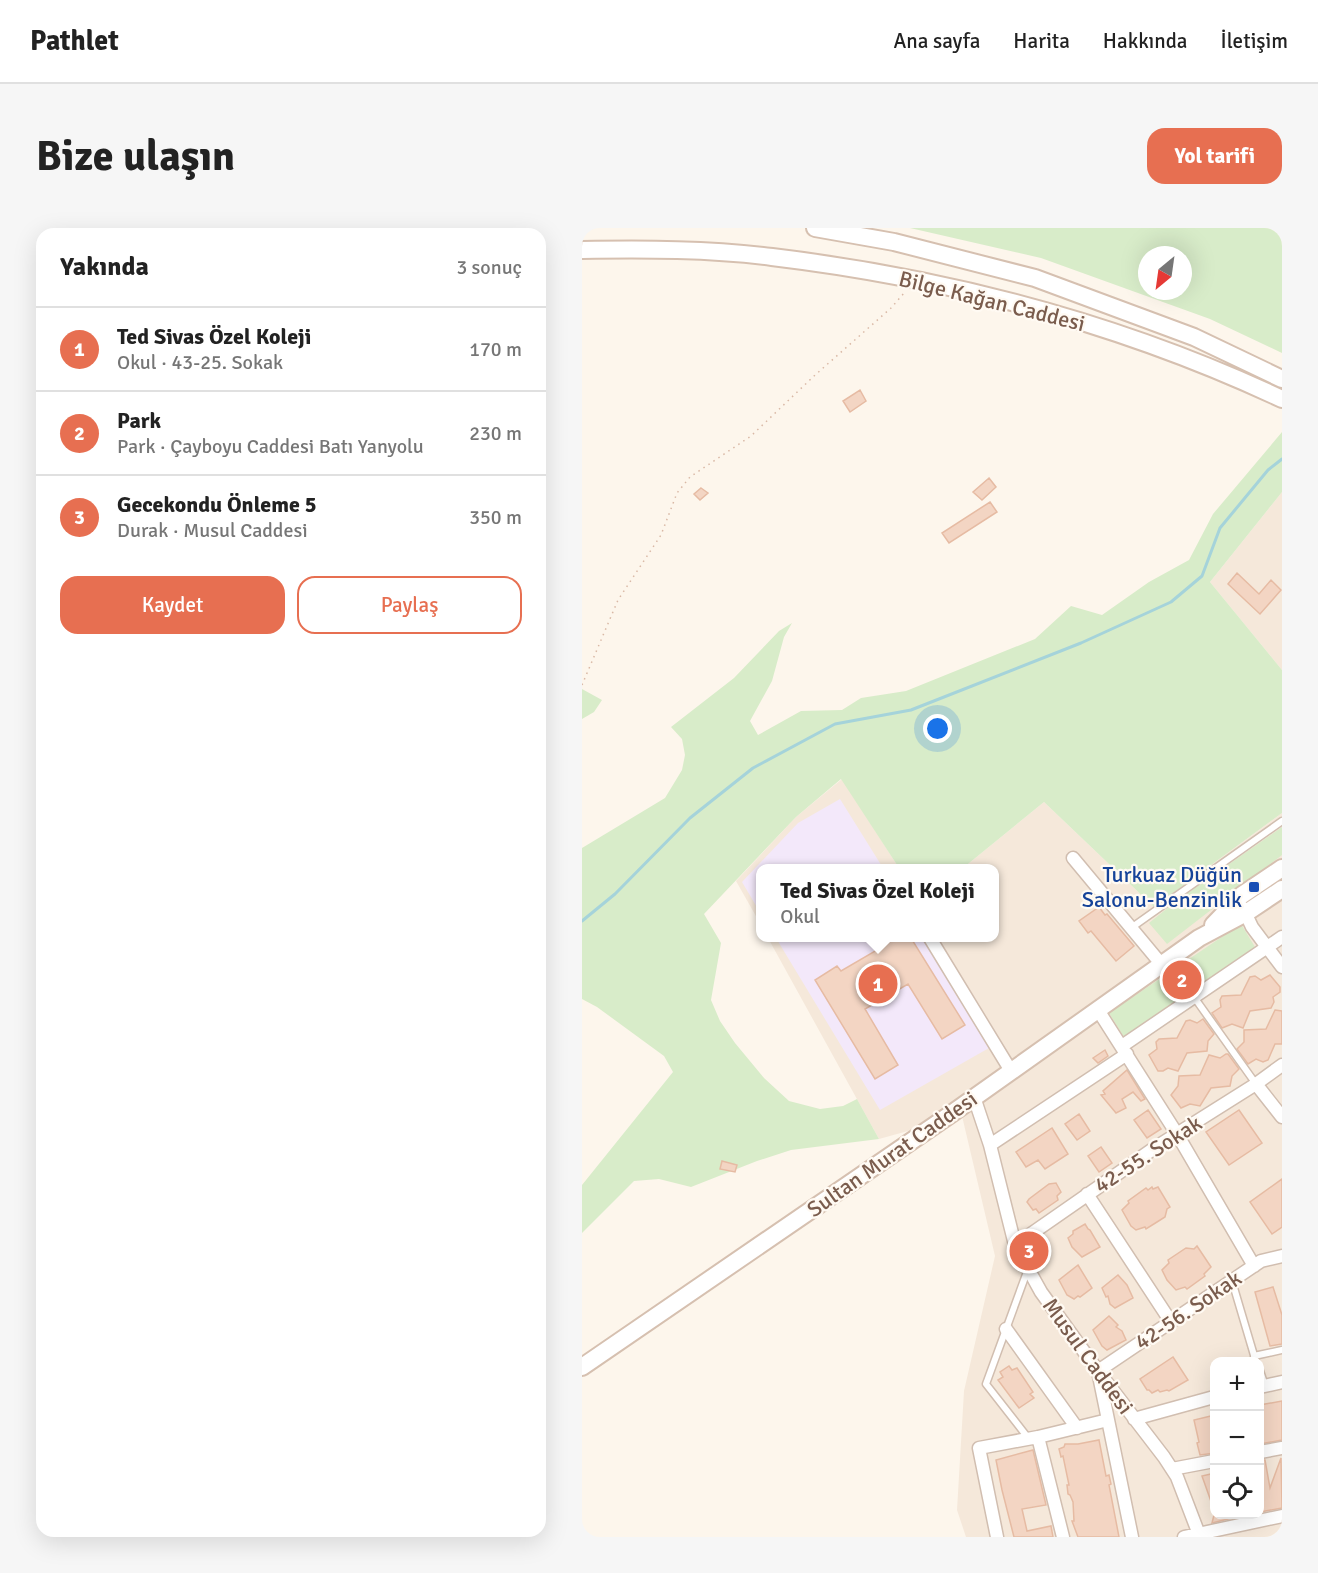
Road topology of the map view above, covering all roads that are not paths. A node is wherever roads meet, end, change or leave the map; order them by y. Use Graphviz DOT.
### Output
graph roads {
  1 [pos="815,228"];
  2 [pos="582,250"];
  3 [pos="1282,379"];
  4 [pos="1282,399"];
  5 [pos="1282,821"];
  6 [pos="1073,858"];
  7 [pos="1282,868"];
  8 [pos="1282,889"];
  9 [pos="1242,906"];
  10 [pos="1131,928"];
  11 [pos="1282,937"];
  12 [pos="932,942"];
  13 [pos="1267,947"];
  14 [pos="1162,965"];
  15 [pos="1282,967"];
  16 [pos="1194,996"];
  17 [pos="1098,1010"];
  18 [pos="1125,1050"];
  19 [pos="1282,1065"];
  20 [pos="1011,1071"];
  21 [pos="1256,1084"];
  22 [pos="974,1097"];
  23 [pos="1282,1117"];
  24 [pos="1177,1134"];
  25 [pos="990,1145"];
  26 [pos="1087,1194"];
  27 [pos="1015,1245"];
  28 [pos="1282,1256"];
  29 [pos="1254,1266"];
  30 [pos="1028,1268"];
  31 [pos="1232,1281"];
  32 [pos="1171,1322"];
  33 [pos="1006,1329"];
  34 [pos="1282,1350"];
  35 [pos="1254,1357"];
  36 [pos="1261,1357"];
  37 [pos="582,1367"];
  38 [pos="1098,1371"];
  39 [pos="1282,1382"];
  40 [pos="1264,1386"];
  41 [pos="1210,1398"];
  42 [pos="1134,1419"];
  43 [pos="1108,1420"];
  44 [pos="1077,1428"];
  45 [pos="1034,1438"];
  46 [pos="1282,1448"];
  47 [pos="1264,1451"];
  48 [pos="1210,1462"];
  49 [pos="1172,1469"];
  50 [pos="1282,1516"];
  51 [pos="1200,1535"];
  52 [pos="997,1537"];
  53 [pos="1063,1537"];
  54 [pos="1132,1537"];
  55 [pos="1184,1537"];
  1 -- 3 [label="main road, Bilge Kağan Caddesi"];
  2 -- 4 [label="main road, Bilge Kağan Caddesi"];
  5 -- 10 [label="lane"];
  6 -- 10 [label="street"];
  7 -- 9 [label="main road"];
  8 -- 9 [label="main road"];
  9 -- 13 [label="street"];
  9 -- 14 [label="main road, Sultan Murat Caddesi"];
  10 -- 14 [label="street"];
  11 -- 13 [label="street"];
  12 -- 20 [label="street"];
  13 -- 15 [label="street"];
  13 -- 16 [label="street"];
  14 -- 17 [label="main road, Sultan Murat Caddesi"];
  16 -- 18 [label="street"];
  16 -- 21 [label="lane"];
  17 -- 18 [label="street"];
  17 -- 20 [label="main road, Sultan Murat Caddesi"];
  18 -- 24 [label="street"];
  18 -- 25 [label="street"];
  19 -- 21 [label="street, 42-55. Sokak"];
  20 -- 22 [label="main road, Sultan Murat Caddesi"];
  21 -- 23 [label="street"];
  21 -- 24 [label="street, 42-55. Sokak"];
  22 -- 25 [label="street, Musul Caddesi"];
  22 -- 37 [label="main road, Sultan Murat Caddesi"];
  24 -- 26 [label="street, 42-55. Sokak"];
  24 -- 29 [label="street"];
  25 -- 27 [label="street, Musul Caddesi"];
  26 -- 27 [label="street, 42-55. Sokak"];
  26 -- 32 [label="street"];
  27 -- 30 [label="street, Musul Caddesi"];
  28 -- 29 [label="street, 42-56. Sokak"];
  29 -- 31 [label="street, 42-56. Sokak"];
  30 -- 33 [label="lane"];
  30 -- 38 [label="street, Musul Caddesi"];
  31 -- 32 [label="street, 42-56. Sokak"];
  31 -- 35 [label="lane"];
  32 -- 38 [label="street, 42-56. Sokak"];
  33 -- 44 [label="street"];
  33 -- 45 [label="lane"];
  34 -- 36 [label="lane"];
  38 -- 42 [label="street, Musul Caddesi"];
  38 -- 43 [label="street"];
  39 -- 40 [label="street"];
  41 -- 42 [label="street"];
  42 -- 49 [label="street, Musul Caddesi"];
  43 -- 44 [label="street"];
  43 -- 54 [label="street"];
  44 -- 45 [label="street"];
  45 -- 52 [label="street"];
  45 -- 53 [label="street"];
  46 -- 47 [label="street"];
  48 -- 49 [label="street"];
  49 -- 51 [label="street, Musul Caddesi"];
  50 -- 51 [label="street"];
  51 -- 55 [label="street"];
}
